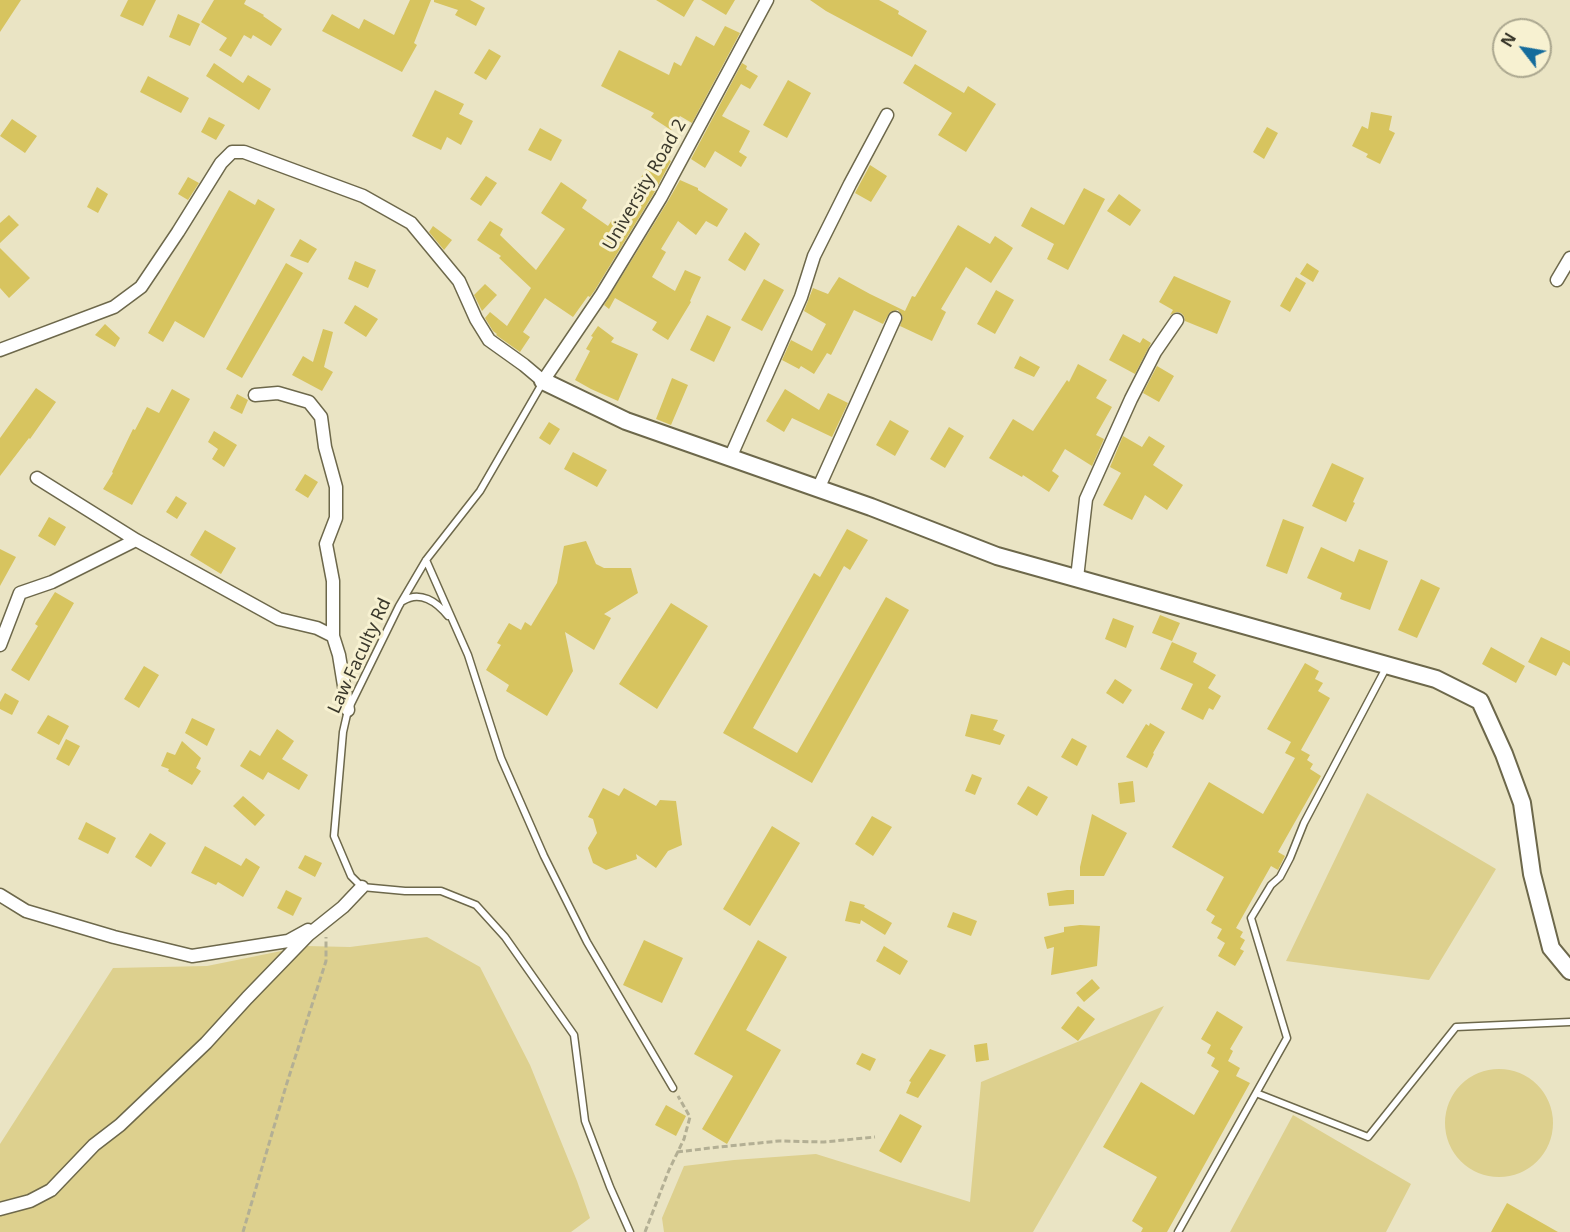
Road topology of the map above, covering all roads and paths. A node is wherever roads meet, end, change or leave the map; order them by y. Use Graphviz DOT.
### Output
graph roads {
  1 [pos="768,0"];
  2 [pos="887,115"];
  3 [pos="1570,258"];
  4 [pos="1557,280"];
  5 [pos="895,318"];
  6 [pos="1177,320"];
  7 [pos="0,350"];
  8 [pos="543,381"];
  9 [pos="255,395"];
  10 [pos="730,458"];
  11 [pos="37,478"];
  12 [pos="818,489"];
  13 [pos="136,540"];
  14 [pos="426,560"];
  15 [pos="1077,578"];
  16 [pos="399,606"];
  17 [pos="454,623"];
  18 [pos="333,636"];
  19 [pos="0,645"];
  20 [pos="1387,665"];
  21 [pos="348,710"];
  22 [pos="362,887"];
  23 [pos="0,894"];
  24 [pos="327,921"];
  25 [pos="1570,970"];
  26 [pos="1570,1022"];
  27 [pos="673,1088"];
  28 [pos="1256,1093"];
  29 [pos="874,1137"];
  30 [pos="677,1152"];
  31 [pos="0,1209"];
  32 [pos="243,1232"];
  33 [pos="630,1232"];
  34 [pos="645,1232"];
  35 [pos="1178,1232"];
  1 -- 8 [label="street, University Road 2"];
  2 -- 10 [label="street"];
  3 -- 4 [label="street"];
  5 -- 12 [label="street"];
  6 -- 15 [label="street"];
  7 -- 8 [label="street"];
  8 -- 10 [label="street"];
  8 -- 14 [label="lane, Law Faculty Rd"];
  9 -- 18 [label="street"];
  10 -- 12 [label="street"];
  11 -- 13 [label="street"];
  12 -- 15 [label="street"];
  13 -- 18 [label="street"];
  13 -- 19 [label="street"];
  14 -- 16 [label="lane, Law Faculty Rd"];
  14 -- 17 [label="lane"];
  15 -- 20 [label="street"];
  16 -- 17 [label="lane"];
  16 -- 21 [label="lane, Law Faculty Rd"];
  17 -- 27 [label="lane"];
  18 -- 21 [label="street"];
  20 -- 25 [label="street"];
  20 -- 28 [label="lane"];
  21 -- 22 [label="lane, Law Faculty Rd"];
  22 -- 24 [label="street"];
  22 -- 31 [label="street"];
  22 -- 33 [label="lane"];
  23 -- 24 [label="street"];
  24 -- 32 [label="path"];
  26 -- 28 [label="lane"];
  27 -- 30 [label="path"];
  28 -- 35 [label="lane"];
  29 -- 30 [label="path"];
  30 -- 34 [label="path"];
}
